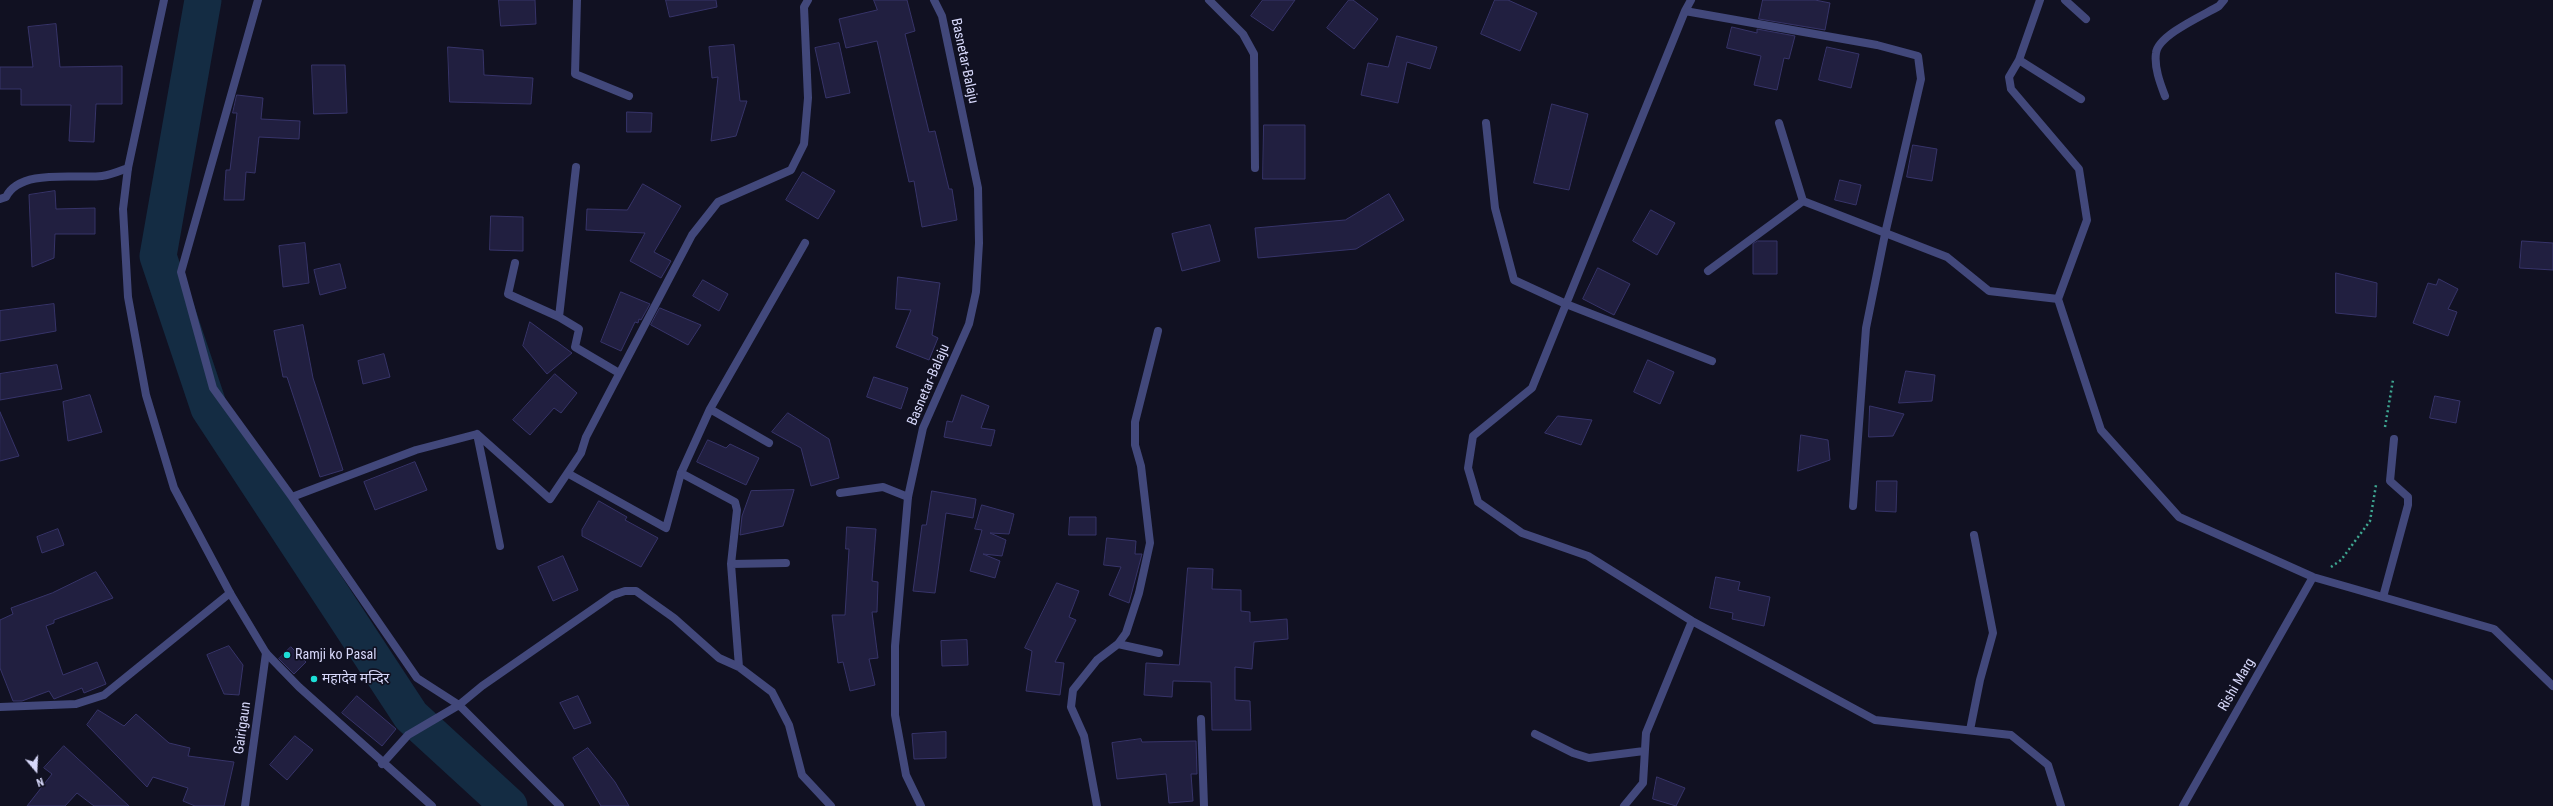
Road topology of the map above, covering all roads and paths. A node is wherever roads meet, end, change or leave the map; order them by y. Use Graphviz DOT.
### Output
graph roads {
  1 [pos="164,0"];
  2 [pos="258,0"];
  3 [pos="577,0"];
  4 [pos="808,0"];
  5 [pos="934,0"];
  6 [pos="1210,0"];
  7 [pos="1691,0"];
  8 [pos="2040,0"];
  9 [pos="2064,0"];
  10 [pos="2224,0"];
  11 [pos="1685,11"];
  12 [pos="2086,19"];
  13 [pos="2019,60"];
  14 [pos="629,96"];
  15 [pos="2165,96"];
  16 [pos="2081,99"];
  17 [pos="1486,123"];
  18 [pos="1779,123"];
  19 [pos="128,168"];
  20 [pos="576,168"];
  21 [pos="1255,168"];
  22 [pos="0,199"];
  23 [pos="1803,201"];
  24 [pos="1885,234"];
  25 [pos="805,242"];
  26 [pos="515,263"];
  27 [pos="1708,271"];
  28 [pos="2058,299"];
  29 [pos="1566,304"];
  30 [pos="559,317"];
  31 [pos="1158,331"];
  32 [pos="1712,361"];
  33 [pos="619,374"];
  34 [pos="2393,380"];
  35 [pos="710,409"];
  36 [pos="477,434"];
  37 [pos="2384,435"];
  38 [pos="2394,439"];
  39 [pos="769,443"];
  40 [pos="681,473"];
  41 [pos="569,474"];
  42 [pos="2376,482"];
  43 [pos="840,493"];
  44 [pos="292,497"];
  45 [pos="908,497"];
  46 [pos="1853,506"];
  47 [pos="1974,535"];
  48 [pos="500,546"];
  49 [pos="786,563"];
  50 [pos="731,564"];
  51 [pos="2313,577"];
  52 [pos="230,593"];
  53 [pos="2382,597"];
  54 [pos="1692,620"];
  55 [pos="1118,644"];
  56 [pos="266,653"];
  57 [pos="1159,653"];
  58 [pos="739,667"];
  59 [pos="2553,686"];
  60 [pos="459,706"];
  61 [pos="0,707"];
  62 [pos="1201,719"];
  63 [pos="1970,730"];
  64 [pos="1535,734"];
  65 [pos="1644,751"];
  66 [pos="382,764"];
  67 [pos="2059,804"];
  68 [pos="246,806"];
  69 [pos="432,806"];
  70 [pos="560,806"];
  71 [pos="831,806"];
  72 [pos="921,806"];
  73 [pos="1097,806"];
  74 [pos="1204,806"];
  75 [pos="1624,806"];
  76 [pos="2183,806"];
  1 -- 19 [label="street"];
  2 -- 44 [label="street"];
  3 -- 14 [label="street"];
  4 -- 33 [label="street"];
  5 -- 45 [label="street, Basnetar-Balaju"];
  6 -- 21 [label="street"];
  7 -- 11 [label="street"];
  8 -- 13 [label="street"];
  9 -- 12 [label="street"];
  10 -- 15 [label="street"];
  11 -- 24 [label="street"];
  11 -- 29 [label="street"];
  13 -- 16 [label="street"];
  13 -- 28 [label="street"];
  17 -- 29 [label="street"];
  18 -- 23 [label="street"];
  19 -- 22 [label="street"];
  19 -- 52 [label="street"];
  20 -- 30 [label="street"];
  23 -- 24 [label="street"];
  23 -- 27 [label="street"];
  24 -- 28 [label="street"];
  24 -- 46 [label="street"];
  25 -- 35 [label="street"];
  26 -- 30 [label="street"];
  28 -- 51 [label="street"];
  29 -- 32 [label="street"];
  29 -- 54 [label="street"];
  30 -- 33 [label="street"];
  31 -- 55 [label="street"];
  33 -- 41 [label="street"];
  34 -- 37 [label="path"];
  35 -- 39 [label="street"];
  35 -- 40 [label="street"];
  36 -- 41 [label="street"];
  36 -- 44 [label="street"];
  36 -- 48 [label="street"];
  38 -- 53 [label="street"];
  40 -- 41 [label="street"];
  40 -- 50 [label="street"];
  42 -- 51 [label="path"];
  43 -- 45 [label="street"];
  44 -- 60 [label="street"];
  45 -- 72 [label="street, Basnetar-Balaju"];
  47 -- 63 [label="street"];
  49 -- 50 [label="street"];
  50 -- 58 [label="street"];
  51 -- 53 [label="street"];
  51 -- 76 [label="street, Rishi Marg"];
  52 -- 56 [label="street"];
  52 -- 61 [label="street"];
  53 -- 59 [label="street"];
  54 -- 63 [label="street"];
  54 -- 65 [label="street"];
  55 -- 57 [label="street"];
  55 -- 73 [label="street"];
  56 -- 66 [label="street"];
  56 -- 68 [label="street, Gairigaun"];
  58 -- 60 [label="street"];
  58 -- 71 [label="street"];
  60 -- 66 [label="street"];
  60 -- 70 [label="street"];
  62 -- 74 [label="street"];
  63 -- 67 [label="street"];
  64 -- 65 [label="street"];
  65 -- 75 [label="street"];
  66 -- 69 [label="street"];
}
